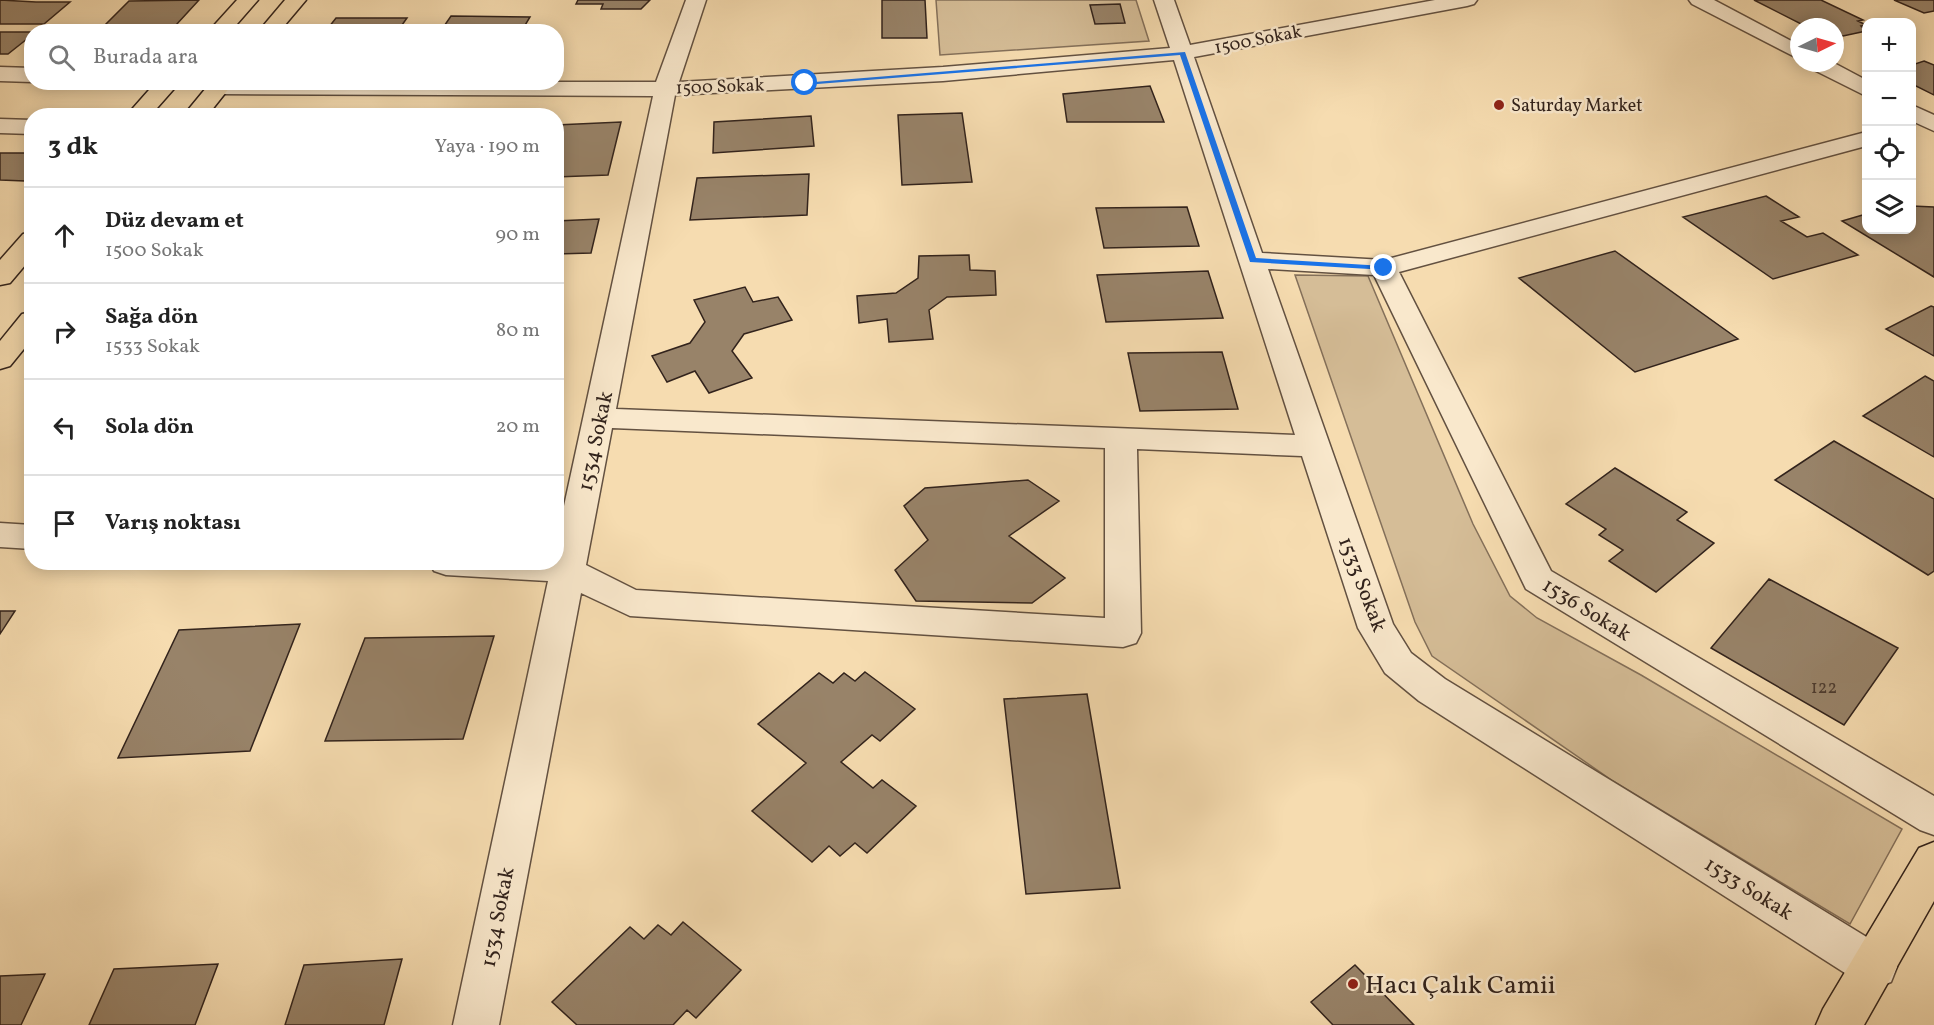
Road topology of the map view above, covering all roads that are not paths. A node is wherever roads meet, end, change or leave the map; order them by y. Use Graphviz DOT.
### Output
graph roads {
  1 [pos="248,0"];
  2 [pos="297,0"];
  3 [pos="696,0"];
  4 [pos="1164,0"];
  5 [pos="1467,0"];
  6 [pos="1699,0"];
  7 [pos="226,24"];
  8 [pos="275,24"];
  9 [pos="1790,48"];
  10 [pos="1183,53"];
  11 [pos="1835,72"];
  12 [pos="0,75"];
  13 [pos="24,75"];
  14 [pos="564,87"];
  15 [pos="1862,87"];
  16 [pos="665,88"];
  17 [pos="161,90"];
  18 [pos="217,90"];
  19 [pos="145,108"];
  20 [pos="201,108"];
  21 [pos="0,126"];
  22 [pos="24,127"];
  23 [pos="1862,140"];
  24 [pos="24,249"];
  25 [pos="1253,260"];
  26 [pos="1384,268"];
  27 [pos="0,277"];
  28 [pos="24,330"];
  29 [pos="0,360"];
  30 [pos="600,418"];
  31 [pos="1121,439"];
  32 [pos="1313,446"];
  33 [pos="0,535"];
  34 [pos="24,536"];
  35 [pos="564,570"];
  36 [pos="567,570"];
  37 [pos="1934,817"];
  38 [pos="1934,861"];
  39 [pos="1875,967"];
  40 [pos="476,1025"];
  41 [pos="1839,1025"];
  1 -- 7 [label="main road"];
  2 -- 8 [label="main road"];
  3 -- 16 [label="street, 1534 Sokak"];
  4 -- 10 [label="street, 1533 Sokak"];
  5 -- 10 [label="street, 1500 Sokak"];
  6 -- 9 [label="street"];
  10 -- 16 [label="street, 1500 Sokak"];
  10 -- 25 [label="street, 1533 Sokak"];
  11 -- 15 [label="street"];
  12 -- 13 [label="street"];
  14 -- 16 [label="street, 1500 Sokak"];
  16 -- 30 [label="street, 1534 Sokak"];
  17 -- 19 [label="main road"];
  18 -- 20 [label="main road"];
  21 -- 22 [label="street"];
  23 -- 26 [label="street"];
  24 -- 27 [label="main road"];
  25 -- 26 [label="street"];
  25 -- 32 [label="street, 1533 Sokak"];
  26 -- 37 [label="street, 1536 Sokak"];
  28 -- 29 [label="main road"];
  30 -- 31 [label="street"];
  30 -- 36 [label="street, 1534 Sokak"];
  31 -- 32 [label="street"];
  31 -- 36 [label="street"];
  32 -- 39 [label="street, 1533 Sokak"];
  33 -- 34 [label="street"];
  35 -- 36 [label="street"];
  36 -- 40 [label="street, 1534 Sokak"];
  38 -- 39 [label="main road"];
  39 -- 41 [label="main road"];
}
